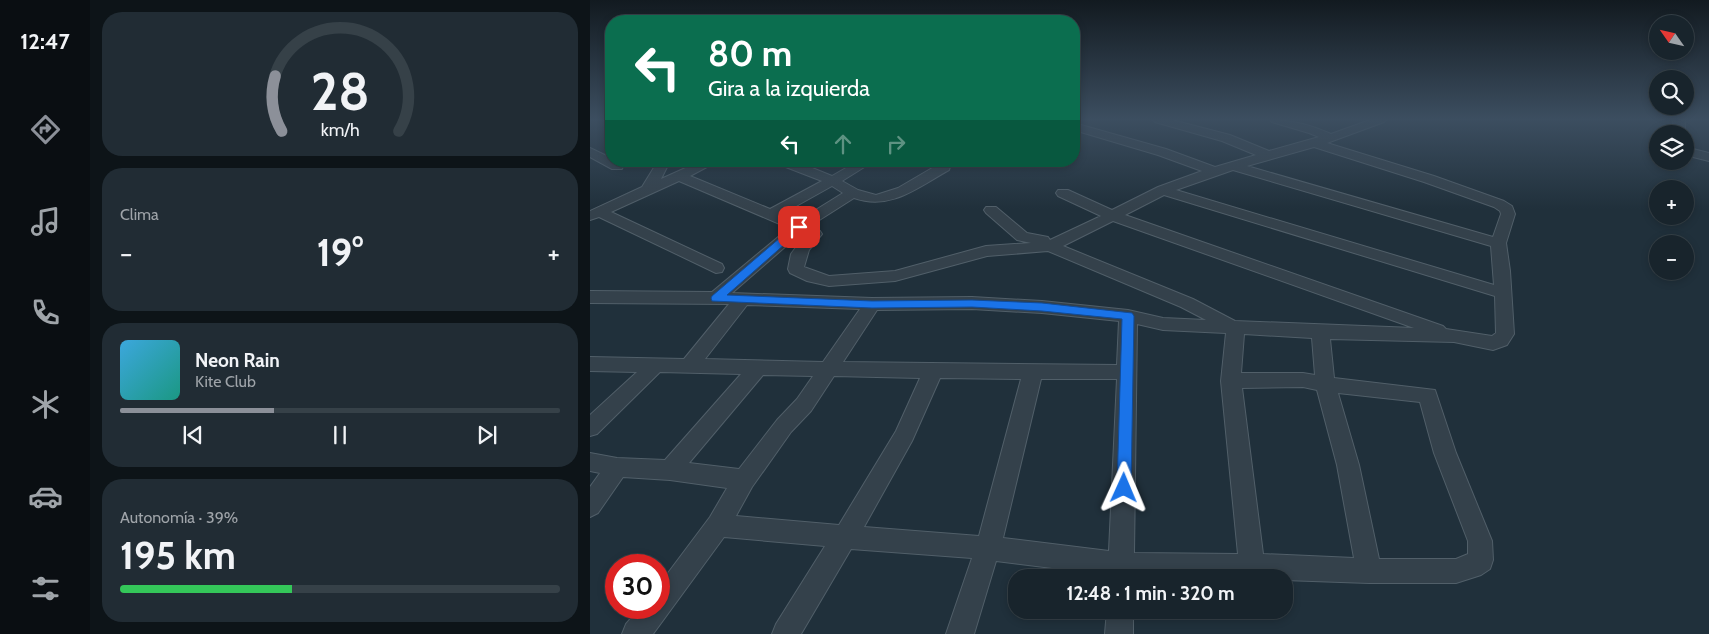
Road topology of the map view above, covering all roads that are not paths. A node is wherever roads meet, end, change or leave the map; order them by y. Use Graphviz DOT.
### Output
graph roads {
  1 [pos="1154,150"];
  2 [pos="1254,150"];
  3 [pos="1292,150"];
  4 [pos="1335,150"];
  5 [pos="590,152"];
  6 [pos="1694,153"];
  7 [pos="1269,156"];
  8 [pos="1709,157"];
  9 [pos="605,160"];
  10 [pos="1233,166"];
  11 [pos="662,167"];
  12 [pos="699,167"];
  13 [pos="798,167"];
  14 [pos="858,167"];
  15 [pos="944,167"];
  16 [pos="1214,171"];
  17 [pos="680,176"];
  18 [pos="833,181"];
  19 [pos="648,189"];
  20 [pos="1163,190"];
  21 [pos="853,193"];
  22 [pos="1063,193"];
  23 [pos="991,210"];
  24 [pos="595,214"];
  25 [pos="770,215"];
  26 [pos="1111,215"];
  27 [pos="799,227"];
  28 [pos="1066,239"];
  29 [pos="1498,243"];
  30 [pos="1050,246"];
  31 [pos="716,268"];
  32 [pos="1503,294"];
  33 [pos="590,297"];
  34 [pos="716,298"];
  35 [pos="742,299"];
  36 [pos="872,304"];
  37 [pos="1128,316"];
  38 [pos="1235,328"];
  39 [pos="1320,332"];
  40 [pos="1454,336"];
  41 [pos="590,364"];
  42 [pos="655,366"];
  43 [pos="689,366"];
  44 [pos="758,368"];
  45 [pos="829,368"];
  46 [pos="933,371"];
  47 [pos="1033,371"];
  48 [pos="1127,372"];
  49 [pos="1231,381"];
  50 [pos="1324,382"];
  51 [pos="590,428"];
  52 [pos="590,462"];
  53 [pos="617,467"];
  54 [pos="670,470"];
  55 [pos="744,480"];
  56 [pos="590,506"];
  57 [pos="718,525"];
  58 [pos="846,537"];
  59 [pos="988,548"];
  60 [pos="1252,566"];
  61 [pos="1110,569"];
  62 [pos="1122,569"];
  63 [pos="1174,569"];
  64 [pos="1369,571"];
  65 [pos="670,591"];
  66 [pos="648,619"];
  67 [pos="1120,619"];
  68 [pos="636,634"];
  69 [pos="786,634"];
  70 [pos="960,634"];
  71 [pos="1120,634"];
  1 -- 16 [label="street"];
  2 -- 7 [label="street"];
  3 -- 7 [label="street"];
  4 -- 29 [label="street"];
  5 -- 9 [label="street"];
  6 -- 8 [label="street"];
  7 -- 10 [label="street"];
  10 -- 16 [label="street"];
  10 -- 29 [label="street"];
  11 -- 19 [label="street"];
  12 -- 17 [label="street"];
  13 -- 18 [label="street"];
  14 -- 18 [label="street"];
  15 -- 21 [label="street"];
  16 -- 20 [label="street"];
  17 -- 19 [label="street"];
  17 -- 25 [label="street"];
  18 -- 21 [label="street"];
  18 -- 25 [label="street"];
  19 -- 24 [label="street"];
  20 -- 26 [label="street"];
  20 -- 32 [label="street"];
  21 -- 27 [label="street"];
  22 -- 26 [label="street"];
  23 -- 28 [label="street"];
  24 -- 31 [label="street"];
  25 -- 27 [label="street"];
  26 -- 28 [label="street"];
  26 -- 40 [label="street"];
  27 -- 30 [label="street"];
  27 -- 34 [label="street"];
  28 -- 30 [label="street"];
  29 -- 32 [label="street"];
  30 -- 38 [label="street"];
  32 -- 40 [label="street"];
  33 -- 34 [label="street"];
  34 -- 35 [label="street"];
  35 -- 36 [label="street"];
  35 -- 43 [label="street"];
  36 -- 37 [label="street"];
  36 -- 45 [label="street"];
  37 -- 38 [label="street"];
  37 -- 48 [label="street"];
  38 -- 39 [label="street"];
  38 -- 49 [label="street"];
  39 -- 40 [label="street"];
  39 -- 50 [label="street"];
  41 -- 42 [label="street"];
  42 -- 43 [label="street"];
  42 -- 51 [label="street"];
  43 -- 44 [label="street"];
  44 -- 45 [label="street"];
  44 -- 54 [label="street"];
  45 -- 46 [label="street"];
  45 -- 55 [label="street"];
  46 -- 47 [label="street"];
  46 -- 58 [label="street"];
  47 -- 48 [label="street"];
  47 -- 59 [label="street"];
  48 -- 62 [label="street"];
  49 -- 50 [label="street"];
  49 -- 60 [label="street"];
  50 -- 64 [label="street"];
  50 -- 64 [label="street"];
  52 -- 53 [label="street"];
  53 -- 54 [label="street"];
  53 -- 56 [label="street"];
  54 -- 55 [label="street"];
  55 -- 57 [label="street"];
  57 -- 58 [label="street"];
  57 -- 65 [label="street"];
  58 -- 59 [label="street"];
  58 -- 69 [label="street"];
  59 -- 61 [label="street"];
  59 -- 70 [label="street"];
  60 -- 63 [label="street"];
  60 -- 64 [label="street"];
  66 -- 68 [label="street"];
  67 -- 71 [label="street"];
}
